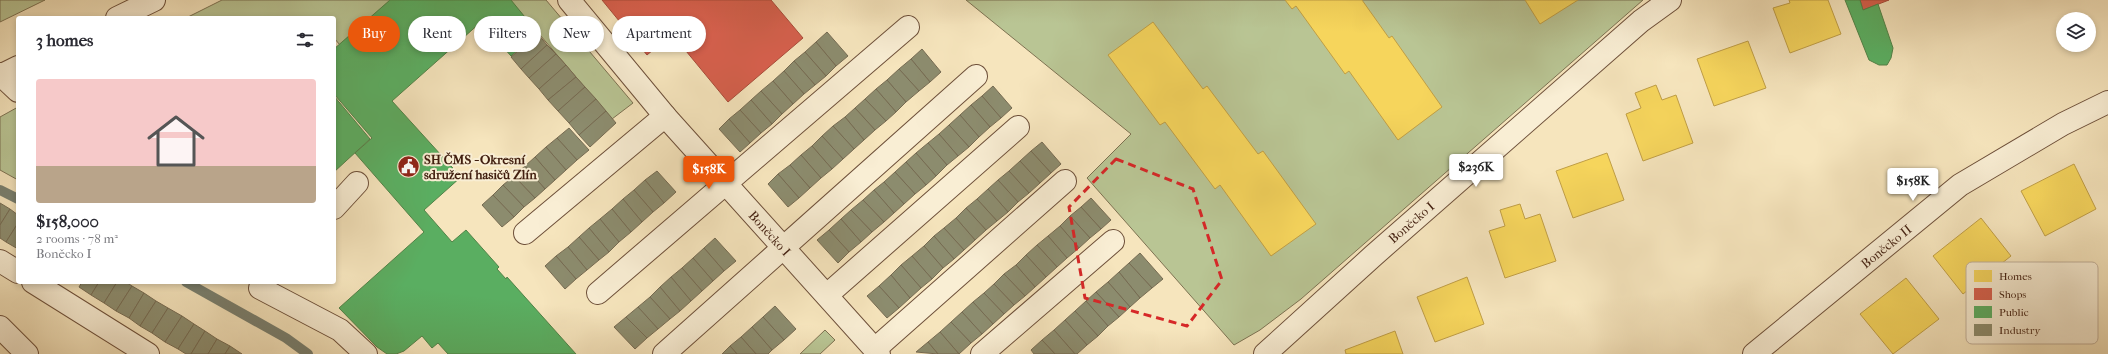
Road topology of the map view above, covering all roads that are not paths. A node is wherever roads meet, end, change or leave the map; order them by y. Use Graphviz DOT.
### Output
graph roads {
  1 [pos="569,0"];
  2 [pos="1670,0"];
  3 [pos="150,8"];
  4 [pos="124,16"];
  5 [pos="908,27"];
  6 [pos="5,73"];
  7 [pos="976,76"];
  8 [pos="16,88"];
  9 [pos="2108,102"];
  10 [pos="665,116"];
  11 [pos="1018,127"];
  12 [pos="1064,181"];
  13 [pos="358,183"];
  14 [pos="726,184"];
  15 [pos="336,206"];
  16 [pos="525,233"];
  17 [pos="1113,241"];
  18 [pos="784,249"];
  19 [pos="0,261"];
  20 [pos="16,271"];
  21 [pos="36,284"];
  22 [pos="259,284"];
  23 [pos="598,293"];
  24 [pos="827,295"];
  25 [pos="0,327"];
  26 [pos="877,352"];
  27 [pos="27,354"];
  28 [pos="148,354"];
  29 [pos="366,354"];
  30 [pos="664,354"];
  31 [pos="982,354"];
  32 [pos="1265,354"];
  33 [pos="1754,354"];
  1 -- 10 [label="street, Boněcko I"];
  2 -- 32 [label="street, Boněcko I"];
  3 -- 4 [label="street"];
  5 -- 14 [label="street"];
  6 -- 8 [label="street"];
  7 -- 18 [label="street"];
  9 -- 33 [label="street, Boněcko II"];
  10 -- 14 [label="street, Boněcko I"];
  10 -- 16 [label="street"];
  11 -- 24 [label="street"];
  12 -- 26 [label="street"];
  13 -- 15 [label="street"];
  14 -- 18 [label="street, Boněcko I"];
  14 -- 23 [label="street"];
  17 -- 31 [label="street"];
  18 -- 24 [label="street, Boněcko I"];
  18 -- 30 [label="street"];
  19 -- 20 [label="street"];
  21 -- 28 [label="street"];
  22 -- 29 [label="street"];
  24 -- 26 [label="street, Boněcko I"];
  25 -- 27 [label="street"];
}
